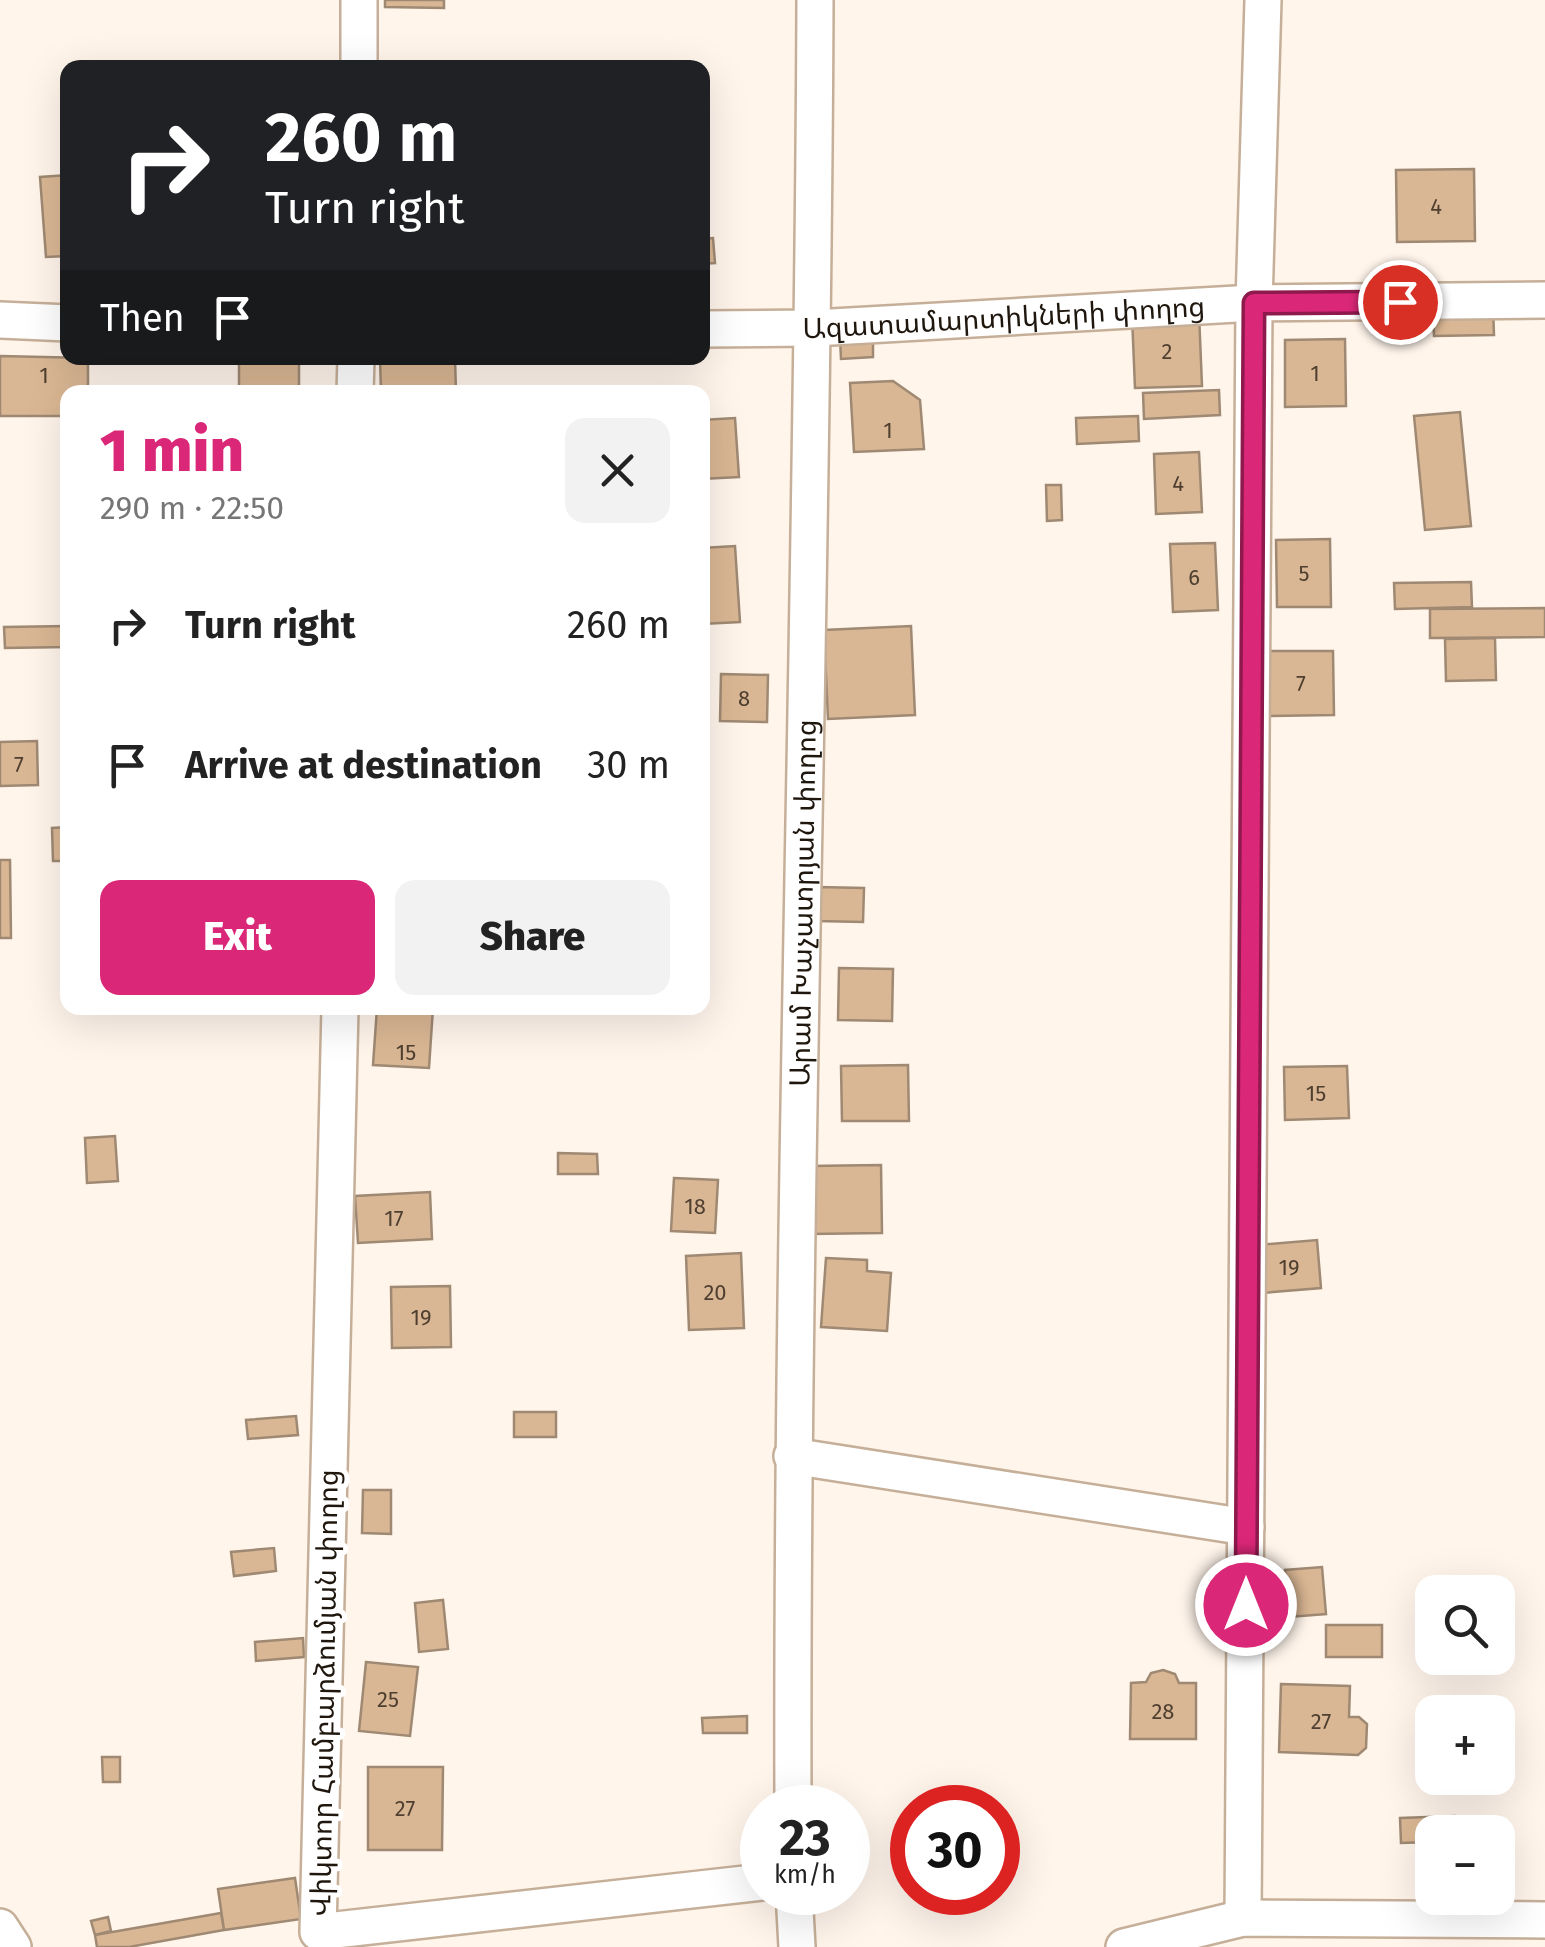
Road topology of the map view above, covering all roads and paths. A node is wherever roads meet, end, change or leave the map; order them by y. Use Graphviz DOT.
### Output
graph roads {
  1 [pos="359,0"];
  2 [pos="815,0"];
  3 [pos="1263,0"];
  4 [pos="358,60"];
  5 [pos="1545,300"];
  6 [pos="1254,303"];
  7 [pos="0,320"];
  8 [pos="60,323"];
  9 [pos="814,328"];
  10 [pos="710,330"];
  11 [pos="340,1015"];
  12 [pos="792,1456"];
  13 [pos="1246,1527"];
  14 [pos="793,1785"];
  15 [pos="740,1884"];
  16 [pos="795,1915"];
  17 [pos="1243,1918"];
  18 [pos="1545,1920"];
  19 [pos="0,1927"];
  20 [pos="13,1947"];
  21 [pos="797,1947"];
  22 [pos="1124,1947"];
  1 -- 4 [label="street"];
  2 -- 9 [label="street, Արամ Խաչատրյան փողոց"];
  3 -- 6 [label="street"];
  5 -- 6 [label="street, Ազատամարտիկների փողոց"];
  6 -- 9 [label="street, Ազատամարտիկների փողոց"];
  6 -- 13 [label="street"];
  7 -- 8 [label="street"];
  9 -- 10 [label="street, Ազատամարտիկների փողոց"];
  9 -- 12 [label="street, Արամ Խաչատրյան փողոց"];
  11 -- 15 [label="street, Վիկտոր Համբարձումյան փողոց"];
  12 -- 13 [label="street"];
  12 -- 14 [label="street, Արամ Խաչատրյան փողոց"];
  13 -- 17 [label="street"];
  16 -- 21 [label="street"];
  17 -- 18 [label="street"];
  17 -- 22 [label="street"];
  19 -- 20 [label="street"];
}
